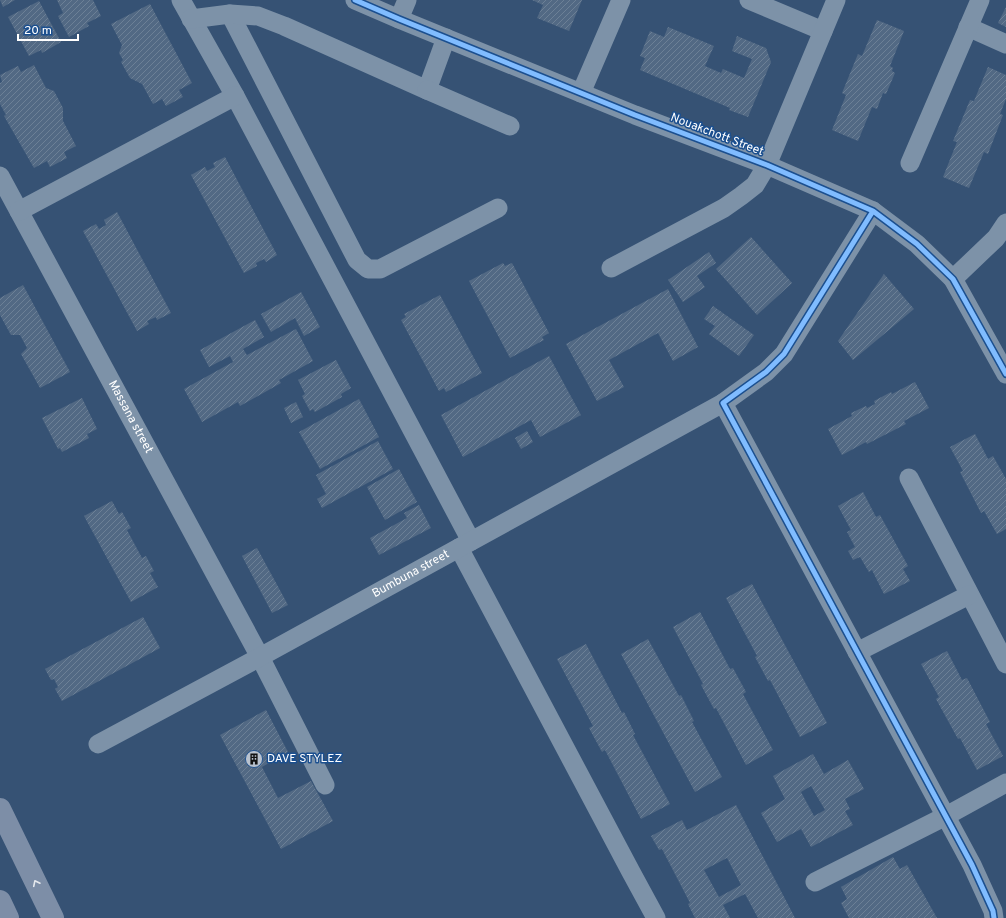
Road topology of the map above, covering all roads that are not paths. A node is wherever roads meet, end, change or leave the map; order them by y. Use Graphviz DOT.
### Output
graph roads {
  1 [pos="181,0"];
  2 [pos="355,0"];
  3 [pos="407,0"];
  4 [pos="621,0"];
  5 [pos="749,0"];
  6 [pos="836,0"];
  7 [pos="980,0"];
  8 [pos="230,14"];
  9 [pos="191,19"];
  10 [pos="399,19"];
  11 [pos="968,27"];
  12 [pos="823,31"];
  13 [pos="446,38"];
  14 [pos="1006,44"];
  15 [pos="427,90"];
  16 [pos="581,93"];
  17 [pos="235,96"];
  18 [pos="510,126"];
  19 [pos="910,163"];
  20 [pos="767,165"];
  21 [pos="0,176"];
  22 [pos="498,208"];
  23 [pos="19,211"];
  24 [pos="873,211"];
  25 [pos="1006,223"];
  26 [pos="610,268"];
  27 [pos="953,279"];
  28 [pos="1006,374"];
  29 [pos="723,403"];
  30 [pos="909,478"];
  31 [pos="465,545"];
  32 [pos="969,595"];
  33 [pos="857,652"];
  34 [pos="260,657"];
  35 [pos="1006,664"];
  36 [pos="98,744"];
  37 [pos="1006,783"];
  38 [pos="325,785"];
  39 [pos="0,809"];
  40 [pos="946,816"];
  41 [pos="814,882"];
  42 [pos="0,901"];
  43 [pos="8,918"];
  44 [pos="53,918"];
  45 [pos="656,918"];
  46 [pos="994,918"];
  1 -- 9 [label="street"];
  2 -- 10 [label="street, Nouakchott Street"];
  3 -- 10 [label="street"];
  4 -- 16 [label="street"];
  5 -- 12 [label="street"];
  6 -- 12 [label="street"];
  7 -- 11 [label="street"];
  8 -- 9 [label="street"];
  8 -- 15 [label="street"];
  8 -- 22 [label="street"];
  9 -- 17 [label="street"];
  10 -- 13 [label="street, Nouakchott Street"];
  11 -- 14 [label="street"];
  11 -- 19 [label="street"];
  12 -- 20 [label="street"];
  13 -- 15 [label="street"];
  13 -- 16 [label="street, Nouakchott Street"];
  15 -- 18 [label="street"];
  16 -- 20 [label="street, Nouakchott Street"];
  17 -- 23 [label="street"];
  17 -- 31 [label="street"];
  20 -- 24 [label="street, Nouakchott Street"];
  20 -- 26 [label="street"];
  21 -- 23 [label="street, Massana street"];
  23 -- 34 [label="street, Massana street"];
  24 -- 27 [label="street, Nouakchott Street"];
  24 -- 29 [label="street, Bumbuna street"];
  25 -- 27 [label="street"];
  27 -- 28 [label="street, Nouakchott Street"];
  29 -- 31 [label="street, Bumbuna street"];
  29 -- 33 [label="street"];
  30 -- 32 [label="street"];
  31 -- 34 [label="street, Bumbuna street"];
  31 -- 45 [label="street"];
  32 -- 33 [label="street"];
  32 -- 35 [label="street"];
  33 -- 40 [label="street"];
  34 -- 36 [label="street, Bumbuna street"];
  34 -- 38 [label="street, Massana street"];
  37 -- 40 [label="street"];
  44 -- 39 [label="main road, one-way"];
  40 -- 41 [label="street"];
  40 -- 46 [label="street"];
  42 -- 43 [label="main road"];
}
